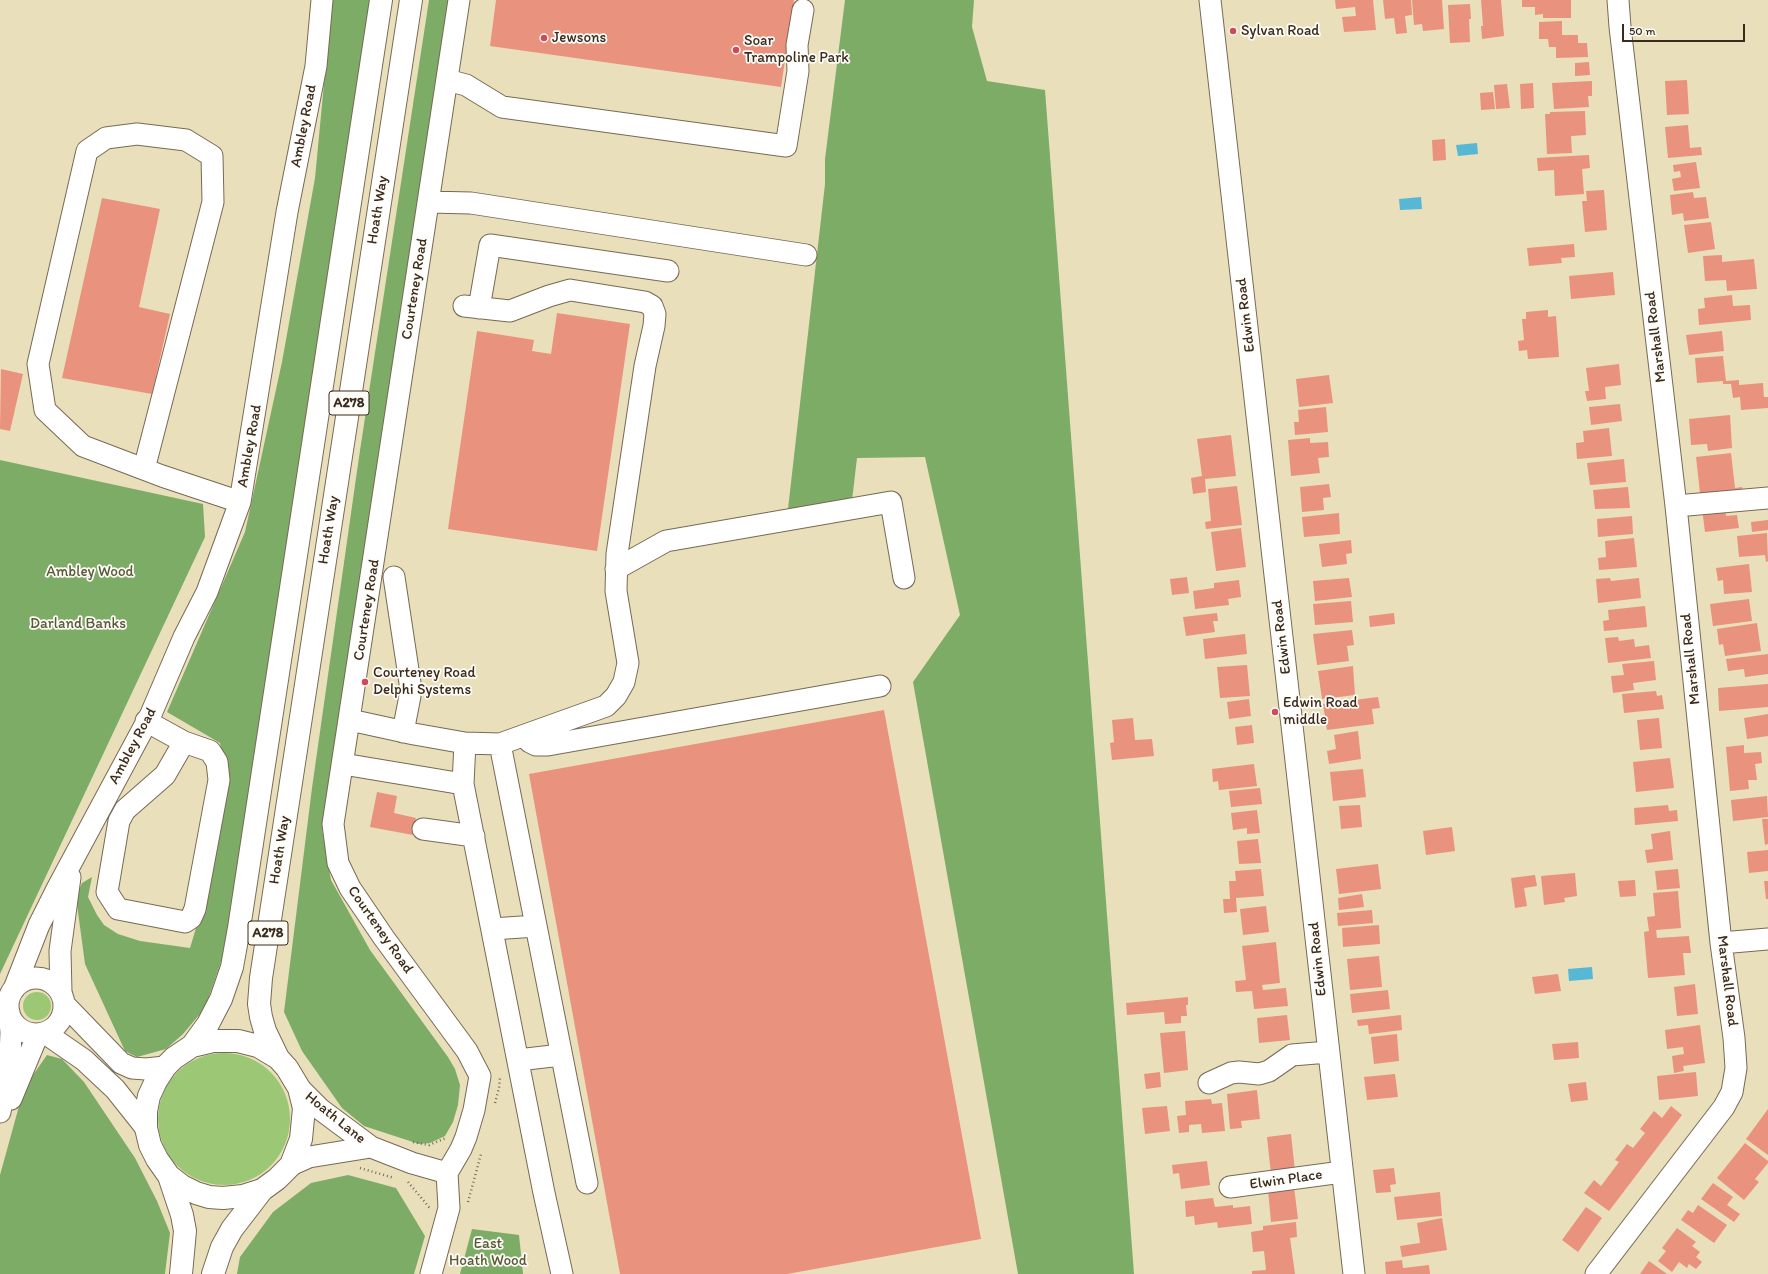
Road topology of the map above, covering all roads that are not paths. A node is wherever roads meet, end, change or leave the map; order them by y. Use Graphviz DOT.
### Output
graph roads {
  1 [pos="322,0"];
  2 [pos="381,0"];
  3 [pos="410,0"];
  4 [pos="458,0"];
  5 [pos="1210,0"];
  6 [pos="1618,0"];
  7 [pos="803,10"];
  8 [pos="447,80"];
  9 [pos="428,202"];
  10 [pos="806,255"];
  11 [pos="668,272"];
  12 [pos="144,469"];
  13 [pos="1768,498"];
  14 [pos="240,502"];
  15 [pos="1676,506"];
  16 [pos="616,568"];
  17 [pos="394,578"];
  18 [pos="904,578"];
  19 [pos="880,686"];
  20 [pos="350,720"];
  21 [pos="146,721"];
  22 [pos="403,732"];
  23 [pos="524,736"];
  24 [pos="184,742"];
  25 [pos="465,743"];
  26 [pos="500,744"];
  27 [pos="343,764"];
  28 [pos="463,784"];
  29 [pos="423,829"];
  30 [pos="474,836"];
  31 [pos="73,858"];
  32 [pos="536,926"];
  33 [pos="492,929"];
  34 [pos="1768,939"];
  35 [pos="1721,943"];
  36 [pos="11,998"];
  37 [pos="63,999"];
  38 [pos="42,1034"];
  39 [pos="192,1046"];
  40 [pos="1328,1052"];
  41 [pos="562,1055"];
  42 [pos="278,1058"];
  43 [pos="518,1060"];
  44 [pos="165,1067"];
  45 [pos="1209,1083"];
  46 [pos="299,1088"];
  47 [pos="0,1112"];
  48 [pos="0,1125"];
  49 [pos="146,1128"];
  50 [pos="371,1147"];
  51 [pos="291,1165"];
  52 [pos="447,1172"];
  53 [pos="1342,1172"];
  54 [pos="169,1176"];
  55 [pos="587,1183"];
  56 [pos="1230,1187"];
  57 [pos="262,1190"];
  58 [pos="182,1274"];
  59 [pos="214,1274"];
  60 [pos="431,1274"];
  61 [pos="562,1274"];
  62 [pos="1354,1274"];
  63 [pos="1596,1274"];
  1 -- 14 [label="street, Ambley Road"];
  2 -- 39 [label="main road, Hoath Way / A278"];
  3 -- 42 [label="main road, Hoath Way / A278"];
  4 -- 8 [label="street, Courteney Road"];
  5 -- 40 [label="street, Edwin Road"];
  6 -- 15 [label="street, Marshall Road"];
  7 -- 8 [label="street"];
  8 -- 9 [label="street, Courteney Road"];
  9 -- 10 [label="street"];
  9 -- 20 [label="street, Courteney Road"];
  11 -- 16 [label="street"];
  12 -- 12 [label="street"];
  12 -- 14 [label="street"];
  13 -- 15 [label="street"];
  14 -- 21 [label="street, Ambley Road"];
  15 -- 35 [label="street, Marshall Road"];
  16 -- 18 [label="street"];
  16 -- 23 [label="street"];
  17 -- 22 [label="street"];
  19 -- 23 [label="street"];
  20 -- 22 [label="street"];
  20 -- 27 [label="street, Courteney Road"];
  21 -- 24 [label="street"];
  21 -- 31 [label="street, Ambley Road"];
  22 -- 25 [label="street"];
  23 -- 26 [label="street"];
  24 -- 24 [label="street"];
  25 -- 26 [label="street"];
  25 -- 28 [label="street"];
  26 -- 32 [label="street"];
  27 -- 28 [label="street"];
  27 -- 52 [label="street, Courteney Road"];
  28 -- 30 [label="street"];
  29 -- 30 [label="street"];
  30 -- 33 [label="street"];
  31 -- 36 [label="street, Ambley Road"];
  31 -- 37 [label="street"];
  32 -- 33 [label="street"];
  32 -- 41 [label="street"];
  33 -- 43 [label="street"];
  34 -- 35 [label="street"];
  35 -- 63 [label="street, Marshall Road"];
  36 -- 37 [label="street"];
  36 -- 38 [label="street"];
  36 -- 47 [label="street"];
  37 -- 38 [label="street"];
  37 -- 44 [label="street"];
  38 -- 48 [label="street"];
  38 -- 49 [label="street"];
  39 -- 42 [label="main road"];
  39 -- 44 [label="main road"];
  40 -- 45 [label="street"];
  40 -- 53 [label="street, Edwin Road"];
  41 -- 43 [label="street"];
  41 -- 55 [label="street"];
  42 -- 46 [label="main road"];
  43 -- 61 [label="street"];
  44 -- 49 [label="main road"];
  46 -- 50 [label="street, Hoath Lane"];
  46 -- 51 [label="main road"];
  49 -- 54 [label="main road"];
  50 -- 51 [label="street, Hoath Lane"];
  50 -- 52 [label="street, Hoath Lane"];
  51 -- 57 [label="main road"];
  52 -- 60 [label="street"];
  53 -- 56 [label="street, Elwin Place"];
  53 -- 62 [label="street, Edwin Road"];
  54 -- 57 [label="main road"];
  54 -- 58 [label="main road"];
  57 -- 59 [label="main road"];
}
